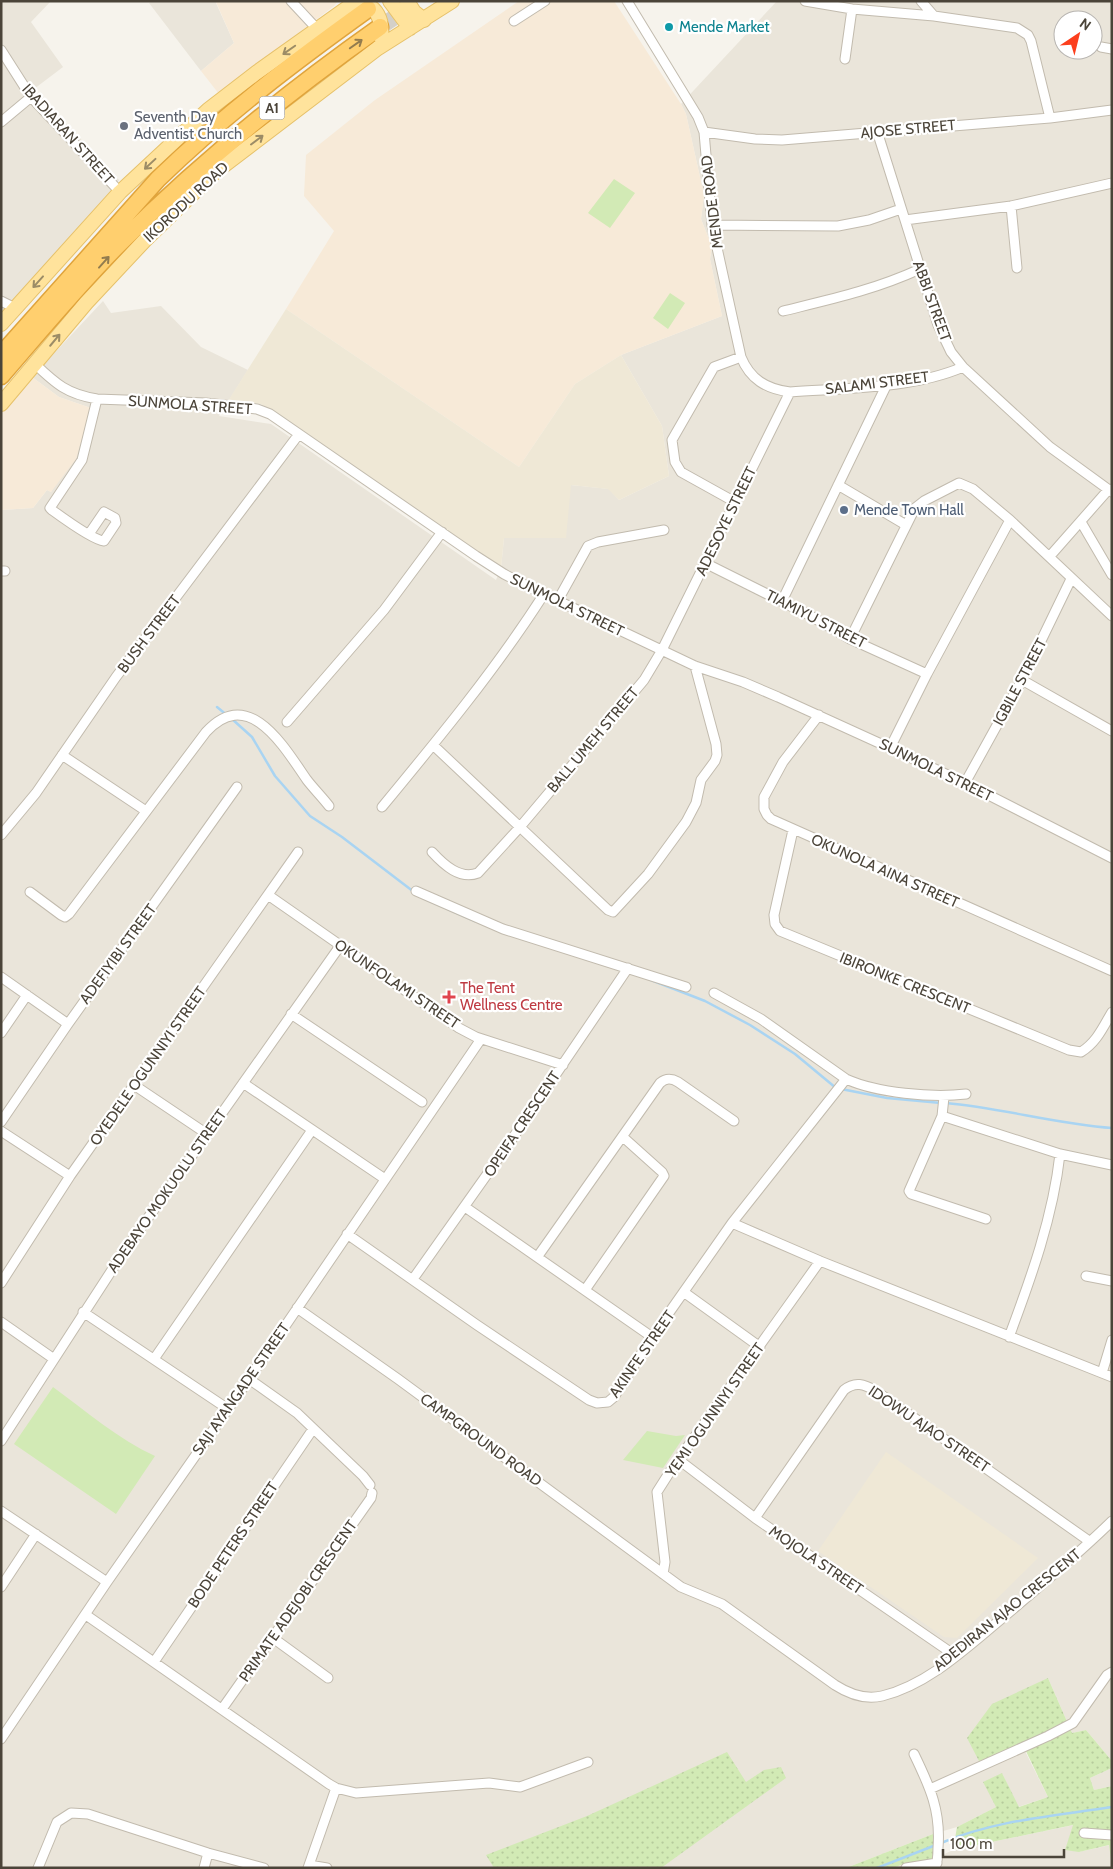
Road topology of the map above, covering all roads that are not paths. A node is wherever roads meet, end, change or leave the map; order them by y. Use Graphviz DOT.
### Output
graph roads {
  1 [pos="291,1"];
  2 [pos="390,1"];
  3 [pos="407,1"];
  4 [pos="433,1"];
  5 [pos="545,1"];
  6 [pos="627,1"];
  7 [pos="805,1"];
  8 [pos="921,1"];
  9 [pos="452,2"];
  10 [pos="345,5"];
  11 [pos="362,5"];
  12 [pos="852,9"];
  13 [pos="934,16"];
  14 [pos="424,20"];
  15 [pos="514,21"];
  16 [pos="380,27"];
  17 [pos="410,28"];
  18 [pos="318,30"];
  19 [pos="378,48"];
  20 [pos="1,50"];
  21 [pos="845,59"];
  22 [pos="31,97"];
  23 [pos="1112,110"];
  24 [pos="1050,118"];
  25 [pos="1,122"];
  26 [pos="704,132"];
  27 [pos="877,132"];
  28 [pos="1112,183"];
  29 [pos="120,192"];
  30 [pos="1011,206"];
  31 [pos="901,209"];
  32 [pos="905,220"];
  33 [pos="712,225"];
  34 [pos="1017,268"];
  35 [pos="920,269"];
  36 [pos="1,300"];
  37 [pos="15,308"];
  38 [pos="783,311"];
  39 [pos="1,324"];
  40 [pos="1,355"];
  41 [pos="741,357"];
  42 [pos="35,364"];
  43 [pos="964,367"];
  44 [pos="1,376"];
  45 [pos="887,384"];
  46 [pos="790,392"];
  47 [pos="97,399"];
  48 [pos="1,404"];
  49 [pos="299,434"];
  50 [pos="838,485"];
  51 [pos="1110,491"];
  52 [pos="736,502"];
  53 [pos="1010,520"];
  54 [pos="1081,522"];
  55 [pos="906,525"];
  56 [pos="664,530"];
  57 [pos="442,532"];
  58 [pos="89,534"];
  59 [pos="1050,556"];
  60 [pos="705,563"];
  61 [pos="1112,575"];
  62 [pos="1072,579"];
  63 [pos="544,594"];
  64 [pos="558,600"];
  65 [pos="782,601"];
  66 [pos="1112,616"];
  67 [pos="850,639"];
  68 [pos="662,650"];
  69 [pos="695,666"];
  70 [pos="927,674"];
  71 [pos="1022,680"];
  72 [pos="819,715"];
  73 [pos="287,722"];
  74 [pos="1112,731"];
  75 [pos="433,745"];
  76 [pos="890,748"];
  77 [pos="62,755"];
  78 [pos="965,783"];
  79 [pos="237,787"];
  80 [pos="330,806"];
  81 [pos="382,807"];
  82 [pos="146,811"];
  83 [pos="520,827"];
  84 [pos="793,830"];
  85 [pos="1,835"];
  86 [pos="298,852"];
  87 [pos="432,852"];
  88 [pos="1112,858"];
  89 [pos="416,891"];
  90 [pos="30,892"];
  91 [pos="268,895"];
  92 [pos="340,946"];
  93 [pos="627,971"];
  94 [pos="1112,972"];
  95 [pos="1,977"];
  96 [pos="686,987"];
  97 [pos="714,993"];
  98 [pos="27,995"];
  99 [pos="1112,1012"];
  100 [pos="291,1014"];
  101 [pos="68,1024"];
  102 [pos="1,1034"];
  103 [pos="481,1039"];
  104 [pos="563,1065"];
  105 [pos="243,1083"];
  106 [pos="134,1085"];
  107 [pos="842,1085"];
  108 [pos="966,1094"];
  109 [pos="944,1101"];
  110 [pos="422,1102"];
  111 [pos="942,1116"];
  112 [pos="734,1121"];
  113 [pos="1,1122"];
  114 [pos="312,1130"];
  115 [pos="1,1131"];
  116 [pos="207,1134"];
  117 [pos="622,1138"];
  118 [pos="1060,1154"];
  119 [pos="1112,1165"];
  120 [pos="70,1176"];
  121 [pos="386,1179"];
  122 [pos="466,1207"];
  123 [pos="986,1219"];
  124 [pos="732,1223"];
  125 [pos="347,1234"];
  126 [pos="538,1256"];
  127 [pos="820,1261"];
  128 [pos="1086,1276"];
  129 [pos="413,1279"];
  130 [pos="1112,1282"];
  131 [pos="1,1283"];
  132 [pos="585,1290"];
  133 [pos="685,1293"];
  134 [pos="297,1308"];
  135 [pos="83,1312"];
  136 [pos="1,1322"];
  137 [pos="652,1337"];
  138 [pos="1008,1337"];
  139 [pos="1112,1340"];
  140 [pos="760,1347"];
  141 [pos="54,1359"];
  142 [pos="154,1359"];
  143 [pos="1102,1372"];
  144 [pos="1112,1378"];
  145 [pos="249,1379"];
  146 [pos="228,1409"];
  147 [pos="313,1429"];
  148 [pos="1,1441"];
  149 [pos="679,1460"];
  150 [pos="1,1511"];
  151 [pos="755,1518"];
  152 [pos="1112,1521"];
  153 [pos="36,1534"];
  154 [pos="1090,1541"];
  155 [pos="663,1574"];
  156 [pos="107,1582"];
  157 [pos="1,1587"];
  158 [pos="86,1615"];
  159 [pos="273,1638"];
  160 [pos="956,1656"];
  161 [pos="154,1662"];
  162 [pos="1112,1672"];
  163 [pos="328,1678"];
  164 [pos="222,1709"];
  165 [pos="1,1739"];
  166 [pos="914,1754"];
  167 [pos="588,1762"];
  168 [pos="336,1788"];
  169 [pos="930,1788"];
  170 [pos="1084,1833"];
  171 [pos="1112,1835"];
  172 [pos="208,1853"];
  173 [pos="937,1864"];
  174 [pos="309,1866"];
  175 [pos="38,1868"];
  176 [pos="204,1868"];
  177 [pos="264,1868"];
  178 [pos="327,1868"];
  179 [pos="906,1868"];
  1 -- 18 [label="street"];
  2 -- 17 [label="main road"];
  3 -- 14 [label="main road"];
  4 -- 9 [label="main road"];
  5 -- 15 [label="street"];
  6 -- 26 [label="street, MENDE ROAD"];
  7 -- 12 [label="street"];
  8 -- 13 [label="street"];
  9 -- 14 [label="main road, IKORODU ROAD"];
  10 -- 11 [label="main road, IKORODU ROAD"];
  10 -- 18 [label="main road, IKORODU ROAD"];
  10 -- 19 [label="main road"];
  11 -- 40 [label="highway, IKORODU ROAD / A1"];
  12 -- 13 [label="street"];
  12 -- 21 [label="street"];
  13 -- 24 [label="street"];
  14 -- 17 [label="main road, IKORODU ROAD"];
  44 -- 16 [label="highway, IKORODU ROAD / A1, one-way"];
  17 -- 19 [label="main road, IKORODU ROAD"];
  18 -- 29 [label="main road, IKORODU ROAD, one-way"];
  42 -- 19 [label="main road, IKORODU ROAD, one-way"];
  20 -- 22 [label="street, IBADIARAN STREET"];
  22 -- 25 [label="street"];
  22 -- 29 [label="street, IBADIARAN STREET"];
  23 -- 24 [label="street, AJOSE STREET"];
  24 -- 27 [label="street, AJOSE STREET"];
  26 -- 27 [label="street, AJOSE STREET"];
  26 -- 33 [label="street, MENDE ROAD"];
  27 -- 31 [label="street, ABBI STREET"];
  28 -- 30 [label="street"];
  29 -- 37 [label="main road, IKORODU ROAD, one-way"];
  30 -- 32 [label="street"];
  30 -- 34 [label="street"];
  31 -- 32 [label="street, ABBI STREET"];
  31 -- 33 [label="street"];
  32 -- 35 [label="street, ABBI STREET"];
  33 -- 41 [label="street, MENDE ROAD"];
  35 -- 38 [label="street"];
  35 -- 43 [label="street, ABBI STREET"];
  36 -- 37 [label="street"];
  37 -- 39 [label="main road, IKORODU ROAD"];
  41 -- 46 [label="street, MENDE ROAD"];
  41 -- 52 [label="street"];
  42 -- 47 [label="street, SUNMOLA STREET"];
  42 -- 48 [label="main road, IKORODU ROAD"];
  43 -- 45 [label="street, SALAMI STREET"];
  43 -- 51 [label="street, ABBI STREET"];
  45 -- 46 [label="street, SALAMI STREET"];
  45 -- 50 [label="street"];
  46 -- 52 [label="street, ADESOYE STREET"];
  47 -- 49 [label="street, SUNMOLA STREET"];
  47 -- 58 [label="street"];
  49 -- 57 [label="street, SUNMOLA STREET"];
  49 -- 77 [label="street, BUSH STREET"];
  50 -- 55 [label="street"];
  50 -- 65 [label="street"];
  51 -- 54 [label="street"];
  52 -- 60 [label="street, ADESOYE STREET"];
  53 -- 55 [label="street"];
  53 -- 59 [label="street"];
  53 -- 70 [label="street"];
  54 -- 59 [label="street"];
  54 -- 61 [label="street"];
  55 -- 67 [label="street"];
  56 -- 64 [label="street"];
  57 -- 63 [label="street, SUNMOLA STREET"];
  57 -- 73 [label="street"];
  59 -- 62 [label="street"];
  60 -- 65 [label="street, TIAMIYU STREET"];
  60 -- 68 [label="street, ADESOYE STREET"];
  62 -- 66 [label="street"];
  62 -- 71 [label="street, IGBILE STREET"];
  63 -- 64 [label="street, SUNMOLA STREET"];
  63 -- 75 [label="street"];
  64 -- 68 [label="street, SUNMOLA STREET"];
  65 -- 67 [label="street, TIAMIYU STREET"];
  67 -- 70 [label="street, TIAMIYU STREET"];
  68 -- 69 [label="street, SUNMOLA STREET"];
  68 -- 83 [label="street, BALL UMEH STREET"];
  69 -- 72 [label="street, SUNMOLA STREET"];
  69 -- 83 [label="street"];
  70 -- 76 [label="street"];
  71 -- 74 [label="street"];
  71 -- 78 [label="street, IGBILE STREET"];
  72 -- 76 [label="street, SUNMOLA STREET"];
  72 -- 84 [label="street, OKUNOLA AINA STREET"];
  75 -- 81 [label="street"];
  75 -- 83 [label="street"];
  76 -- 78 [label="street, SUNMOLA STREET"];
  77 -- 82 [label="street"];
  77 -- 85 [label="street, BUSH STREET"];
  78 -- 88 [label="street, SUNMOLA STREET"];
  79 -- 101 [label="street, ADEFIYIBI STREET"];
  80 -- 82 [label="street"];
  82 -- 90 [label="street"];
  83 -- 87 [label="street, BALL UMEH STREET"];
  84 -- 94 [label="street, OKUNOLA AINA STREET"];
  84 -- 99 [label="street, IBIRONKE CRESCENT"];
  86 -- 91 [label="street, OYEDELE OGUNNIYI STREET"];
  89 -- 93 [label="street"];
  91 -- 92 [label="street, OKUNFOLAMI STREET"];
  91 -- 106 [label="street, OYEDELE OGUNNIYI STREET"];
  92 -- 100 [label="street, ADEBAYO MOKUOLU STREET"];
  92 -- 103 [label="street, OKUNFOLAMI STREET"];
  93 -- 96 [label="street"];
  93 -- 104 [label="street, OPEIFA CRESCENT"];
  95 -- 98 [label="street"];
  97 -- 107 [label="street"];
  98 -- 101 [label="street"];
  98 -- 102 [label="street"];
  100 -- 105 [label="street, ADEBAYO MOKUOLU STREET"];
  100 -- 110 [label="street"];
  101 -- 113 [label="street, ADEFIYIBI STREET"];
  103 -- 104 [label="street, OKUNFOLAMI STREET"];
  103 -- 121 [label="street, SAJI AYANGADE STREET"];
  104 -- 122 [label="street, OPEIFA CRESCENT"];
  105 -- 114 [label="street"];
  105 -- 116 [label="street, ADEBAYO MOKUOLU STREET"];
  106 -- 116 [label="street"];
  106 -- 120 [label="street, OYEDELE OGUNNIYI STREET"];
  107 -- 109 [label="street"];
  107 -- 124 [label="street, AKINFE STREET"];
  108 -- 109 [label="street"];
  109 -- 111 [label="street"];
  111 -- 118 [label="street"];
  111 -- 123 [label="street"];
  112 -- 117 [label="street"];
  114 -- 121 [label="street"];
  114 -- 142 [label="street"];
  115 -- 120 [label="street"];
  116 -- 135 [label="street, ADEBAYO MOKUOLU STREET"];
  117 -- 126 [label="street"];
  117 -- 132 [label="street"];
  118 -- 119 [label="street"];
  118 -- 138 [label="street"];
  120 -- 131 [label="street, OYEDELE OGUNNIYI STREET"];
  121 -- 125 [label="street, SAJI AYANGADE STREET"];
  122 -- 126 [label="street"];
  122 -- 129 [label="street, OPEIFA CRESCENT"];
  124 -- 127 [label="street"];
  124 -- 133 [label="street, AKINFE STREET"];
  125 -- 129 [label="street, AKINFE STREET"];
  125 -- 134 [label="street, SAJI AYANGADE STREET"];
  126 -- 132 [label="street"];
  127 -- 138 [label="street"];
  127 -- 140 [label="street, YEMI OGUNNIYI STREET"];
  128 -- 130 [label="street"];
  129 -- 137 [label="street, AKINFE STREET"];
  132 -- 137 [label="street"];
  133 -- 137 [label="street, AKINFE STREET"];
  133 -- 140 [label="street"];
  134 -- 145 [label="street, SAJI AYANGADE STREET"];
  134 -- 155 [label="street, CAMPGROUND ROAD"];
  135 -- 141 [label="street, ADEBAYO MOKUOLU STREET"];
  135 -- 142 [label="street"];
  136 -- 141 [label="street"];
  138 -- 143 [label="street"];
  139 -- 143 [label="street"];
  140 -- 149 [label="street, YEMI OGUNNIYI STREET"];
  141 -- 148 [label="street, ADEBAYO MOKUOLU STREET"];
  142 -- 146 [label="street"];
  143 -- 144 [label="street"];
  145 -- 146 [label="street, SAJI AYANGADE STREET"];
  145 -- 147 [label="street"];
  146 -- 156 [label="street, SAJI AYANGADE STREET"];
  147 -- 159 [label="street, PRIMATE ADEJOBI CRESCENT"];
  147 -- 161 [label="street, BODE PETERS STREET"];
  149 -- 151 [label="street, MOJOLA STREET"];
  149 -- 155 [label="street, YEMI OGUNNIYI STREET"];
  150 -- 153 [label="street"];
  151 -- 154 [label="street, IDOWU AJAO STREET"];
  151 -- 160 [label="street, MOJOLA STREET"];
  152 -- 154 [label="street, ADEDIRAN AJAO CRESCENT"];
  153 -- 156 [label="street"];
  153 -- 157 [label="street"];
  154 -- 160 [label="street, ADEDIRAN AJAO CRESCENT"];
  155 -- 160 [label="street, ADEDIRAN AJAO CRESCENT"];
  156 -- 158 [label="street, SAJI AYANGADE STREET"];
  158 -- 161 [label="street"];
  158 -- 165 [label="street, SAJI AYANGADE STREET"];
  159 -- 163 [label="street"];
  159 -- 164 [label="street, PRIMATE ADEJOBI CRESCENT"];
  161 -- 164 [label="street"];
  162 -- 169 [label="street"];
  164 -- 168 [label="street"];
  166 -- 169 [label="street"];
  167 -- 168 [label="street"];
  168 -- 174 [label="street"];
  169 -- 173 [label="street"];
  170 -- 171 [label="street"];
  172 -- 175 [label="street"];
  172 -- 176 [label="street"];
  172 -- 177 [label="street"];
  173 -- 179 [label="street"];
  174 -- 178 [label="street"];
}
